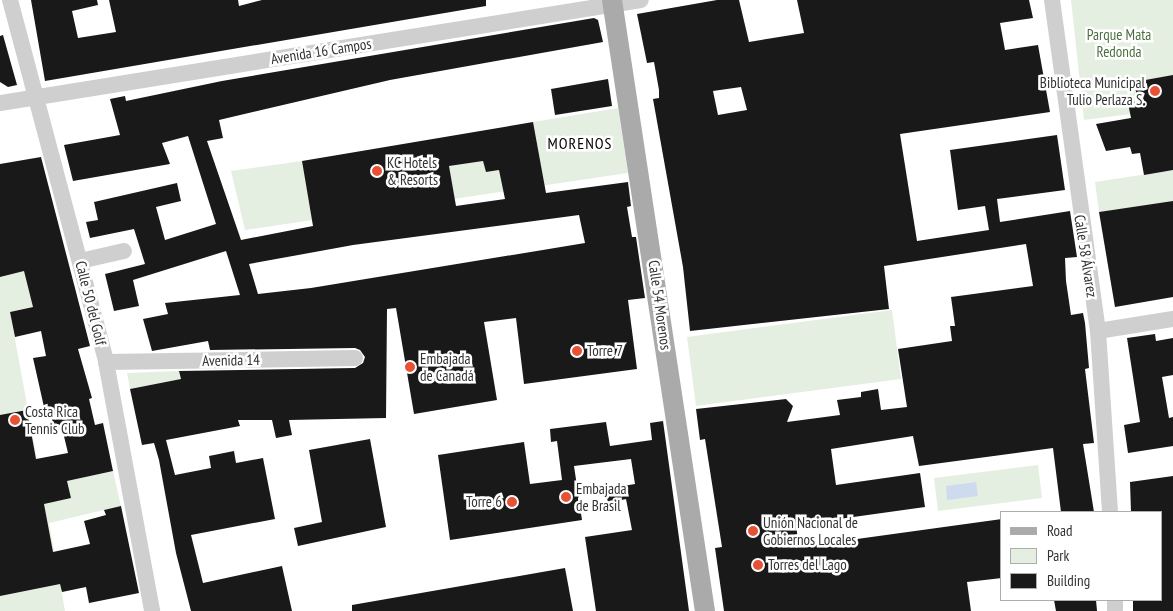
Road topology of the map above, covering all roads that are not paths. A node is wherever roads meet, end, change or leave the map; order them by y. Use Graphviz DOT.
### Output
graph roads {
  1 [pos="10,0"];
  2 [pos="641,0"];
  3 [pos="1052,0"];
  4 [pos="612,3"];
  5 [pos="34,97"];
  6 [pos="0,103"];
  7 [pos="124,251"];
  8 [pos="80,261"];
  9 [pos="1173,319"];
  10 [pos="1098,331"];
  11 [pos="355,358"];
  12 [pos="106,362"];
  13 [pos="1110,511"];
  14 [pos="152,611"];
  15 [pos="705,611"];
  1 -- 5 [label="street, Calle 50 del Golf"];
  2 -- 4 [label="street, Avenida 16 Campos"];
  3 -- 10 [label="street, Calle 58 Álvarez"];
  4 -- 5 [label="street, Avenida 16 Campos"];
  4 -- 15 [label="main road, Calle 54 Morenos"];
  5 -- 6 [label="street, Avenida 16 Campos"];
  5 -- 8 [label="street, Calle 50 del Golf"];
  7 -- 8 [label="street"];
  8 -- 12 [label="street, Calle 50 del Golf"];
  9 -- 10 [label="street"];
  10 -- 13 [label="street, Calle 58 Álvarez"];
  11 -- 12 [label="street, Avenida 14"];
  12 -- 14 [label="street, Calle 50 del Golf"];
}
